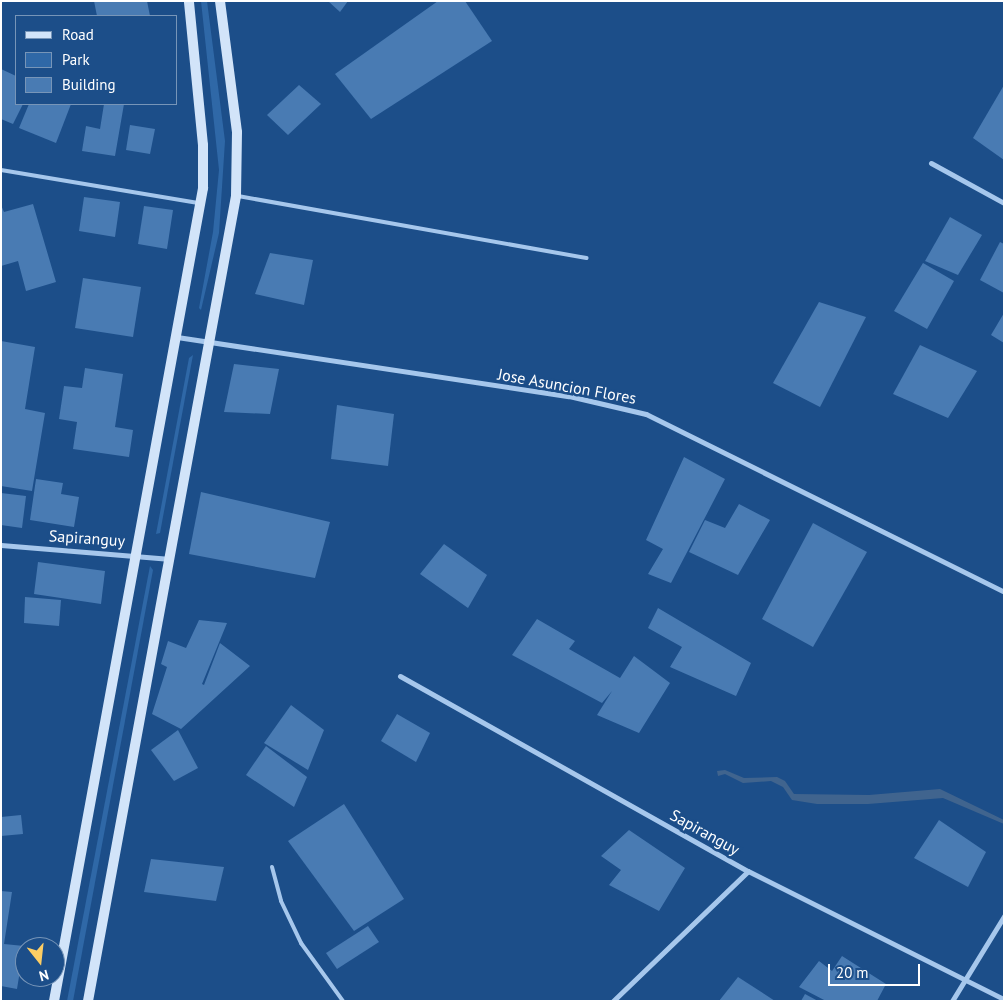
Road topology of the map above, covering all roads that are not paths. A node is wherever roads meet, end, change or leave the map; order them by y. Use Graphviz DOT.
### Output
graph roads {
  1 [pos="189,1"];
  2 [pos="220,1"];
  3 [pos="931,163"];
  4 [pos="1,170"];
  5 [pos="236,196"];
  6 [pos="1004,203"];
  7 [pos="200,204"];
  8 [pos="587,258"];
  9 [pos="177,337"];
  10 [pos="211,344"];
  11 [pos="1,545"];
  12 [pos="137,554"];
  13 [pos="171,559"];
  14 [pos="1004,592"];
  15 [pos="400,676"];
  16 [pos="272,867"];
  17 [pos="748,871"];
  18 [pos="1004,916"];
  19 [pos="965,980"];
  20 [pos="1004,999"];
  21 [pos="54,1001"];
  22 [pos="88,1001"];
  23 [pos="343,1001"];
  24 [pos="613,1001"];
  25 [pos="952,1001"];
  1 -- 7 [label="main road"];
  2 -- 5 [label="main road"];
  3 -- 6 [label="street"];
  4 -- 7 [label="lane"];
  5 -- 8 [label="lane"];
  5 -- 10 [label="main road"];
  7 -- 9 [label="main road"];
  9 -- 10 [label="street, Jose Asuncion Flores"];
  9 -- 12 [label="main road"];
  10 -- 13 [label="main road"];
  10 -- 14 [label="street, Jose Asuncion Flores"];
  11 -- 12 [label="street, Sapiranguy"];
  12 -- 13 [label="street, Sapiranguy"];
  12 -- 21 [label="main road"];
  13 -- 22 [label="main road"];
  15 -- 17 [label="street, Sapiranguy"];
  16 -- 23 [label="lane"];
  17 -- 19 [label="street, Sapiranguy"];
  17 -- 24 [label="street"];
  18 -- 19 [label="street"];
  19 -- 20 [label="street, Sapiranguy"];
  19 -- 25 [label="street"];
}
